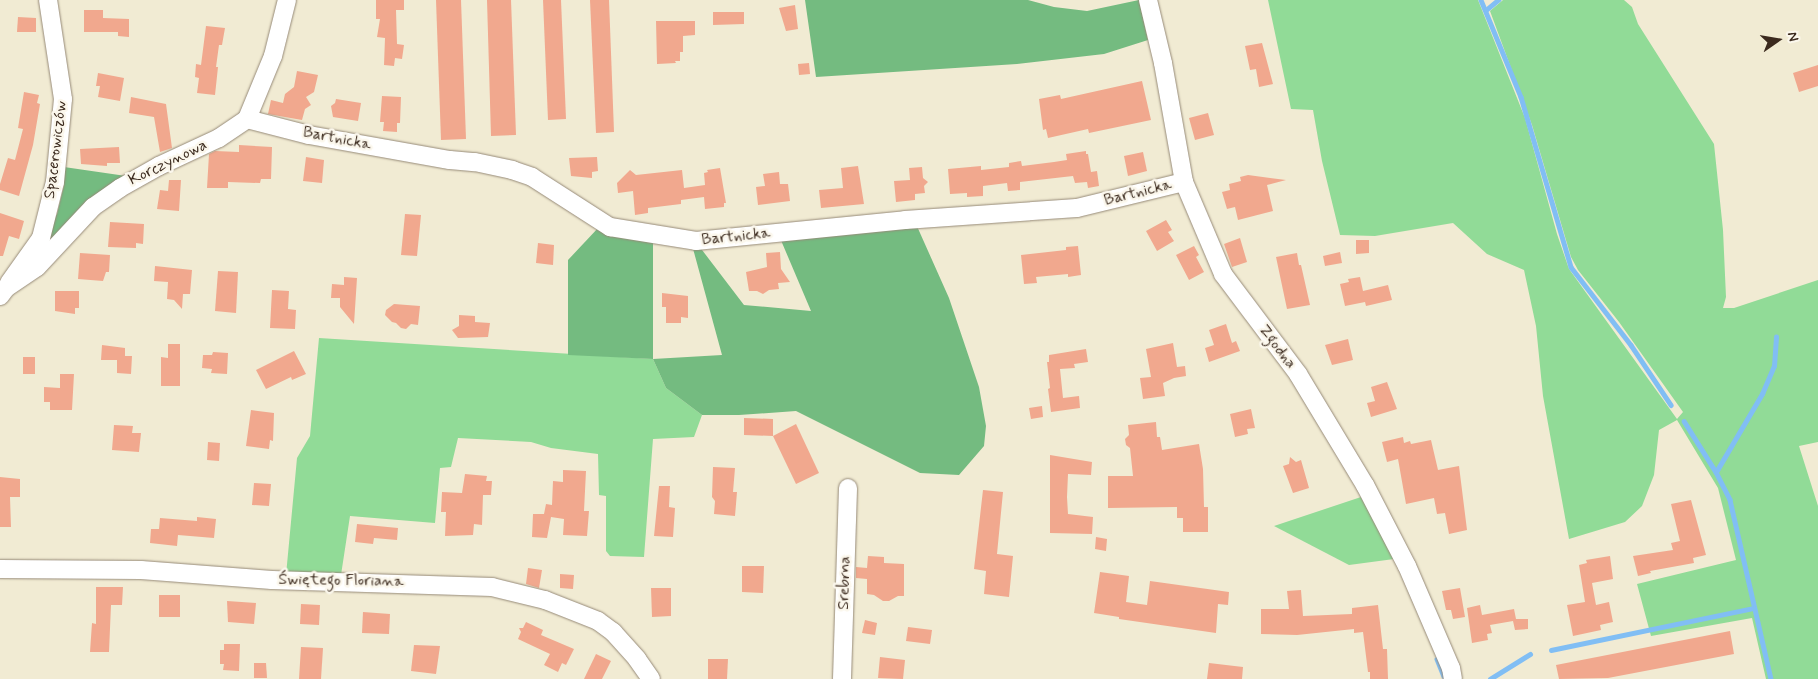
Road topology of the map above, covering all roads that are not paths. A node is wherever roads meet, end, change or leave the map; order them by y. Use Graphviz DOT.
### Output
graph roads {
  1 [pos="48,0"];
  2 [pos="287,0"];
  3 [pos="1148,0"];
  4 [pos="247,118"];
  5 [pos="1184,182"];
  6 [pos="3,292"];
  7 [pos="848,488"];
  8 [pos="0,569"];
  9 [pos="651,679"];
  10 [pos="842,679"];
  11 [pos="1453,679"];
  1 -- 6 [label="street, Spacerowiczów"];
  2 -- 4 [label="street"];
  3 -- 5 [label="street, Zgodna"];
  4 -- 5 [label="street, Bartnicka"];
  4 -- 6 [label="street, Korczynowa"];
  5 -- 11 [label="street, Zgodna"];
  7 -- 10 [label="street, Srebrna"];
  8 -- 9 [label="street, Świętego Floriana"];
}
